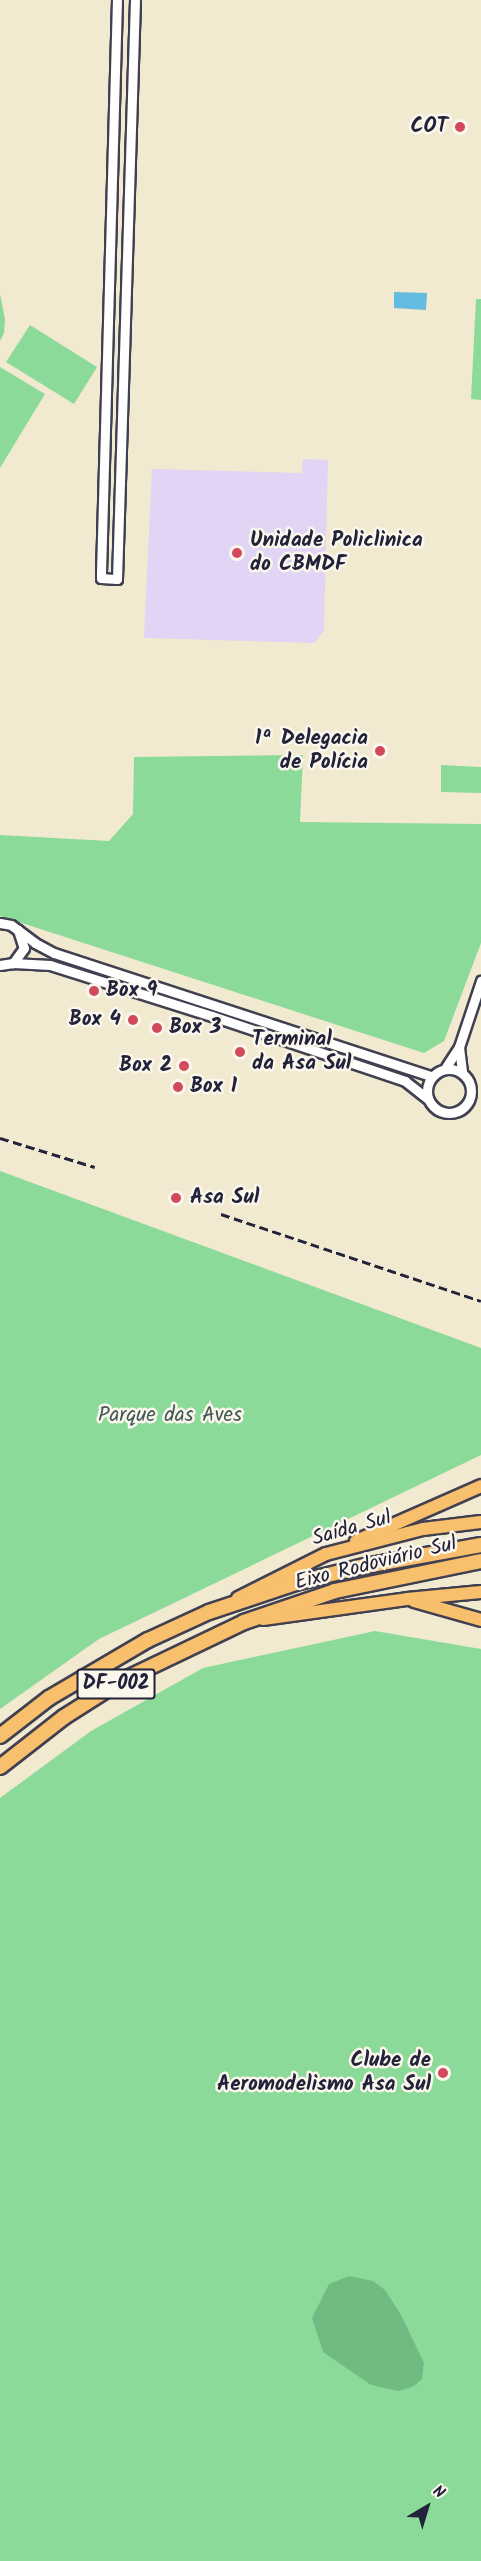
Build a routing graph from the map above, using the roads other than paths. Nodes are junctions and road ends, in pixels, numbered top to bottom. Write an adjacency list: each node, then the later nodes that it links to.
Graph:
1 (135, 0): 4 (street)
2 (119, 1): 3 (street)
3 (113, 112): 4 (street); 6 (street)
4 (130, 114): 5 (street)
5 (126, 251): 6 (street); 7 (street)
6 (111, 252): 8 (street)
7 (122, 390): 8 (street); 10 (street)
8 (107, 391): 9 (street)
9 (101, 552): 10 (street); 10 (street)
10 (117, 554)
11 (0, 923): 12 (street)
12 (18, 930): 13 (street); 19 (street)
13 (14, 963): 14 (street); 21 (street)
14 (0, 965)
15 (481, 981): 16 (street)
16 (459, 1047): 17 (street); 18 (street)
17 (446, 1068): 18 (street); 19 (street)
18 (462, 1073): 20 (street)
19 (431, 1076): 21 (street)
20 (470, 1098): 21 (street); 22 (street)
21 (428, 1099)
22 (481, 1101)
23 (481, 1486): 26 (main road)
24 (481, 1522): 26 (main road, Saída Sul)
25 (481, 1545): 30 (highway, Eixo Rodoviário Sul / DF-002)
26 (327, 1554): 30 (main road, Saída Sul)
27 (481, 1561): 32 (highway, Eixo Rodoviário Sul / DF-002)
28 (481, 1592): 29 (main road)
29 (407, 1599): 31 (main road); 32 (main road)
30 (209, 1612): 33 (highway, Eixo Rodoviário Sul / DF-002)
31 (481, 1620)
32 (244, 1622): 34 (highway, Eixo Rodoviário Sul / DF-002)
33 (0, 1736)
34 (0, 1767)

